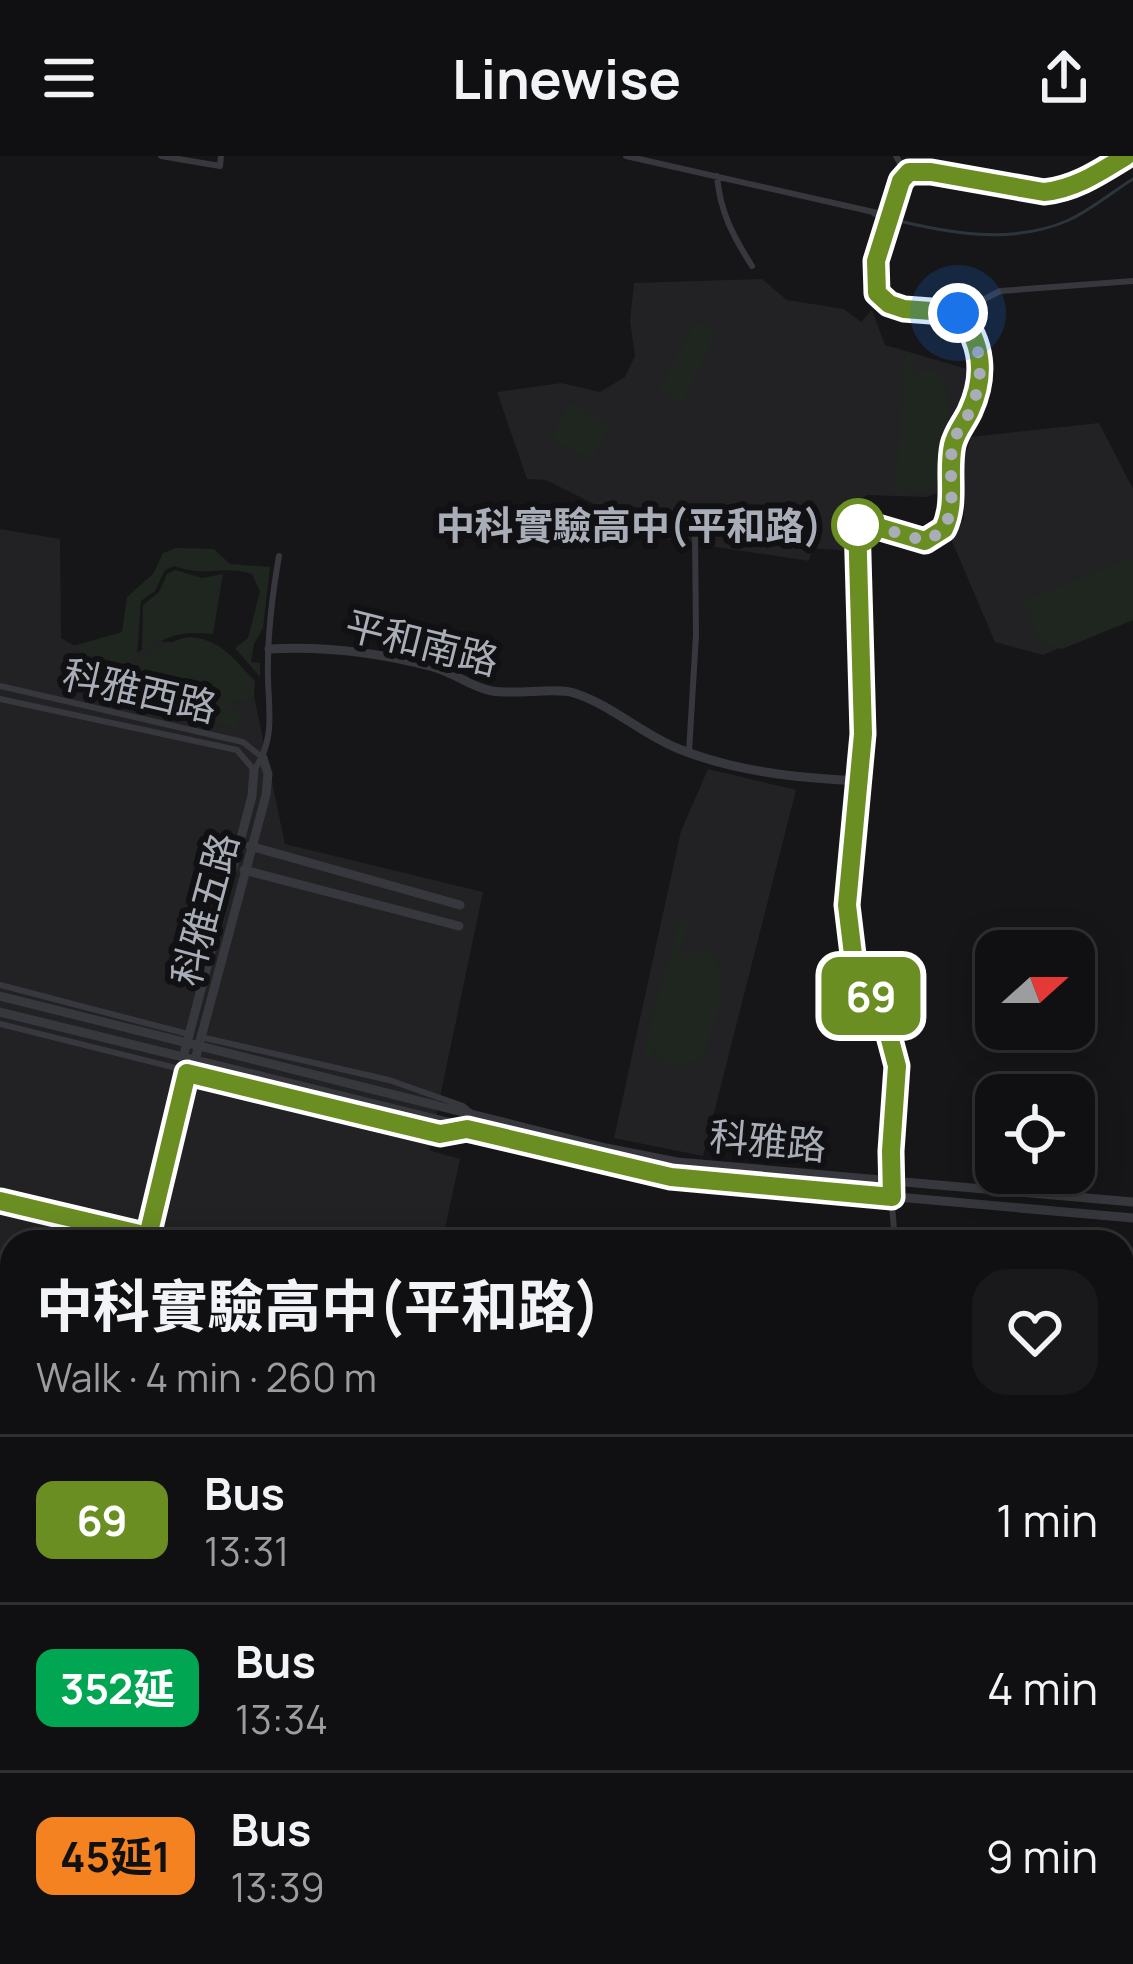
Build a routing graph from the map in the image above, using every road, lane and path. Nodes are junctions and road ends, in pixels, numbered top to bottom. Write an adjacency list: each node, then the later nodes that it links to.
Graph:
1 (161, 156): 2 (street)
2 (220, 156)
3 (626, 156): 7 (street)
4 (896, 156): 6 (street)
5 (1126, 156): 6 (street)
6 (906, 174): 8 (street)
7 (718, 178): 8 (street); 9 (street)
8 (890, 218): 11 (street)
9 (752, 266)
10 (1133, 281): 11 (street)
11 (958, 313): 20 (street)
12 (695, 534): 17 (street)
13 (279, 556): 14 (street)
14 (269, 649): 17 (street, 平和南路); 18 (street)
15 (0, 686): 18 (street, 科雅西路)
16 (0, 699): 19 (street, 科雅西路)
17 (689, 752): 20 (street, 平和南路)
18 (263, 758): 19 (street); 21 (street, 科雅五路)
19 (254, 770): 30 (street, 科雅五路)
20 (860, 781): 33 (street)
21 (250, 846): 22 (street, 科雅五路); 23 (street)
22 (244, 870): 24 (street); 29 (street, 科雅五路)
23 (460, 905)
24 (459, 926)
25 (0, 986): 30 (street, 科雅路)
26 (0, 996): 30 (street, 科雅路)
27 (0, 1012): 30 (street, 科雅路)
28 (0, 1024): 31 (street, 科雅路)
29 (200, 1043): 30 (street, 科雅五路); 30 (street, 科雅路); 33 (street, 科雅路)
30 (188, 1049): 31 (street, 科雅五路); 32 (street, 科雅路)
31 (187, 1073): 32 (street, 科雅路); 39 (street, 科雅五路)
32 (467, 1129): 34 (street, 科雅路)
33 (890, 1181): 34 (street); 36 (street, 科雅路)
34 (892, 1197): 37 (street, 科雅路); 40 (street)
35 (0, 1198): 38 (street)
36 (1133, 1202)
37 (1133, 1218)
38 (135, 1230)
39 (149, 1230)
40 (895, 1230)

